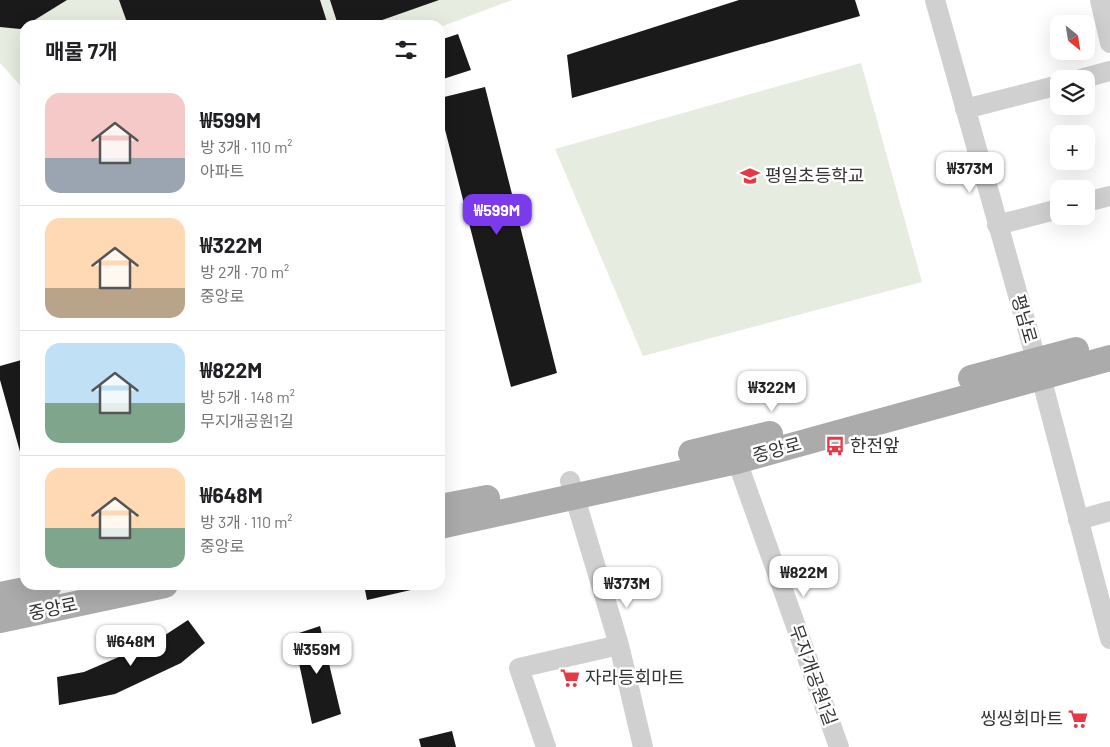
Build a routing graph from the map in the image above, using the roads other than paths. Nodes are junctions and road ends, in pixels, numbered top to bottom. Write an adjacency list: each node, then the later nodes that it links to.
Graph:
1 (935, 0): 7 (street, 평남로)
2 (1100, 0): 3 (street)
3 (1110, 43)
4 (1110, 71): 5 (street)
5 (1095, 75)
6 (1050, 87): 7 (street)
7 (965, 109): 11 (street, 평남로)
8 (1110, 196): 9 (street)
9 (1095, 200)
10 (1050, 211): 11 (street)
11 (997, 226): 14 (street, 평남로)
12 (1110, 340): 14 (main road, 중앙로)
13 (1110, 358): 14 (main road, 중앙로)
14 (1038, 368): 15 (main road, 중앙로); 16 (main road, 중앙로); 19 (street, 평남로)
15 (737, 461): 16 (main road, 중앙로); 29 (street, 무지개공원1길)
16 (573, 489): 17 (main road, 중앙로); 20 (main road, 중앙로); 26 (street)
17 (445, 506)
18 (1110, 511): 19 (street)
19 (1078, 520): 25 (street, 평남로)
20 (445, 525)
21 (24, 590): 23 (main road, 중앙로)
22 (141, 590): 24 (main road, 중앙로)
23 (0, 595)
24 (0, 620)
25 (1110, 639)
26 (619, 645): 27 (street); 28 (street)
27 (546, 747)
28 (643, 747)
29 (839, 747)

